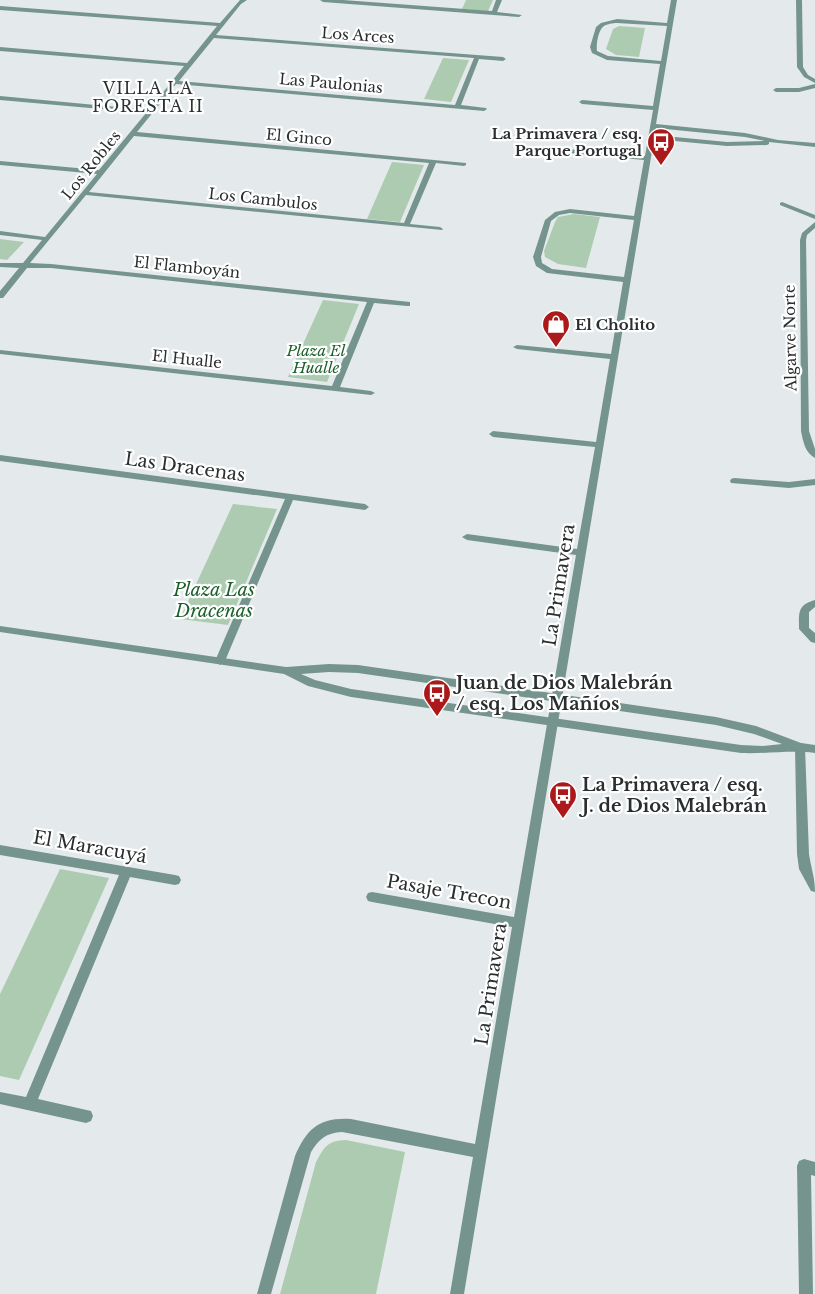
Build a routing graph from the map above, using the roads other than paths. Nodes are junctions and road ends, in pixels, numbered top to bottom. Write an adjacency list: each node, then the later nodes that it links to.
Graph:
1 (323, 0): 7 (street)
2 (499, 0): 7 (street)
3 (674, 0): 9 (street, La Primavera)
4 (800, 0): 17 (street)
5 (240, 1): 10 (street, Los Robles)
6 (0, 8): 10 (street)
7 (494, 13): 8 (street)
8 (519, 15)
9 (670, 24): 15 (street, La Primavera); 15 (street)
10 (221, 25): 11 (street, Los Robles)
11 (212, 36): 13 (street, Los Arces); 16 (street, Los Robles)
12 (0, 49): 16 (street)
13 (477, 57): 14 (street, Los Arces); 23 (street)
14 (502, 59)
15 (664, 63): 24 (street, La Primavera)
16 (188, 65): 18 (street, Los Robles)
17 (815, 81)
18 (174, 82): 23 (street, Las Paulonias); 26 (street, Los Robles)
19 (815, 86): 20 (street)
20 (776, 90)
21 (0, 98): 26 (street)
22 (582, 102): 24 (street)
23 (457, 106): 25 (street, Las Paulonias)
24 (656, 108): 27 (street, La Primavera)
25 (484, 109)
26 (150, 112): 28 (street, Los Robles)
27 (653, 126): 29 (street, La Primavera); 30 (street)
28 (132, 134): 34 (street, El Ginco); 37 (street, Los Robles)
29 (651, 137): 30 (street); 33 (street, La Primavera)
30 (778, 142): 31 (street)
31 (815, 146)
32 (567, 151): 33 (street)
33 (648, 158): 41 (street, La Primavera)
34 (433, 162): 36 (street, El Ginco); 43 (street)
35 (0, 163): 37 (street)
36 (464, 164)
37 (101, 172): 38 (street, Los Robles)
38 (84, 193): 43 (street, Los Cambulos); 46 (street, Los Robles)
39 (782, 204): 40 (street)
40 (815, 217)
41 (638, 218): 49 (street, La Primavera); 49 (street)
42 (815, 224): 60 (street, Algarve Norte)
43 (406, 226): 44 (street, Los Cambulos)
44 (440, 229)
45 (0, 234): 46 (street)
46 (47, 239): 48 (street, Los Robles)
47 (0, 265): 48 (street, El Flamboyán)
48 (25, 266): 50 (street, Los Robles); 51 (street, El Flamboyán)
49 (628, 280): 55 (street, La Primavera)
50 (0, 296)
51 (371, 300): 52 (street, El Flamboyán); 56 (street)
52 (407, 304)
53 (517, 347): 55 (street)
54 (0, 352): 56 (street, El Hualle)
55 (615, 357): 59 (street, La Primavera)
56 (335, 389): 57 (street, El Hualle)
57 (371, 393)
58 (493, 434): 59 (street)
59 (600, 446): 67 (street, La Primavera)
60 (815, 455)
61 (0, 458): 64 (street, Las Dracenas)
62 (734, 481): 63 (street)
63 (815, 482)
64 (290, 497): 65 (street, Las Dracenas); 71 (street)
65 (365, 507)
66 (467, 537): 67 (street)
67 (582, 553): 73 (street, La Primavera)
68 (815, 603): 70 (street)
69 (0, 629): 71 (street)
70 (815, 638)
71 (220, 661): 72 (street)
72 (286, 671): 73 (street); 74 (street)
73 (558, 699): 74 (street, La Primavera); 75 (street)
74 (554, 722): 75 (street); 82 (street, La Primavera)
75 (800, 746): 76 (street); 80 (street)
76 (815, 749)
77 (0, 850): 78 (street, El Maracuyá)
78 (128, 872): 79 (street, El Maracuyá); 84 (street)
79 (175, 880)
80 (815, 888)
81 (372, 897): 82 (street, Pasaje Trecon)
82 (519, 923): 86 (street, La Primavera)
83 (0, 1098): 84 (street)
84 (29, 1104): 85 (street)
85 (86, 1116)
86 (481, 1152): 88 (street); 89 (street, La Primavera)
87 (809, 1167): 90 (street)
88 (264, 1294)
89 (457, 1294)
90 (806, 1294)

